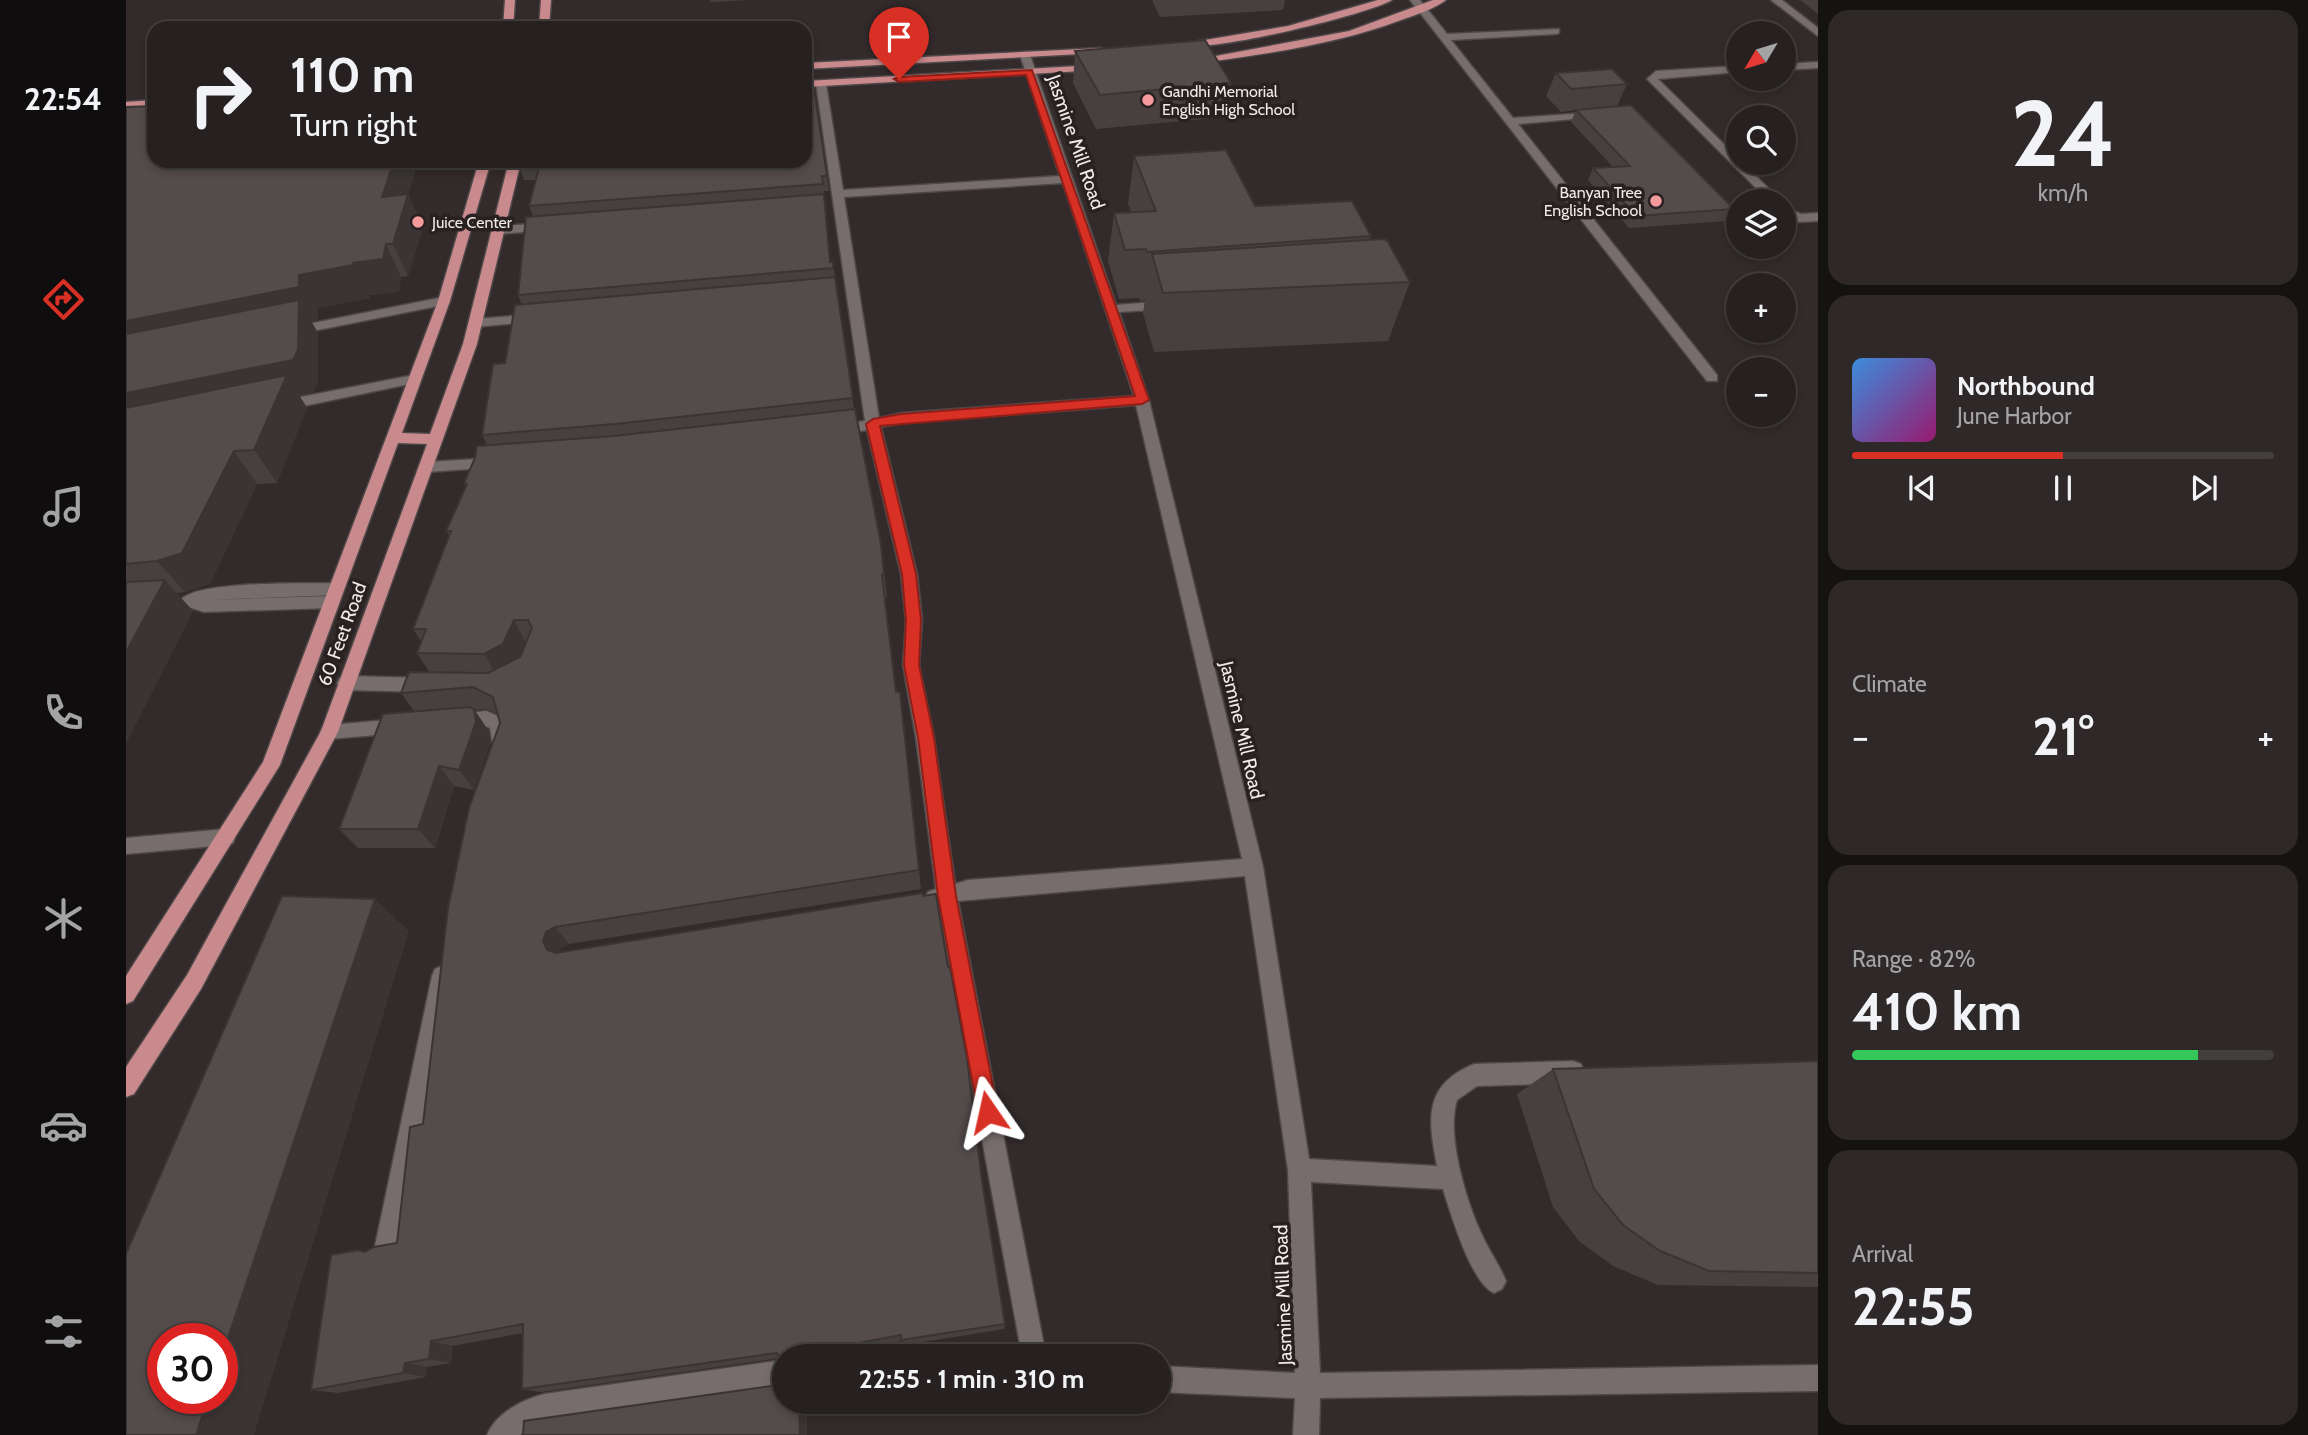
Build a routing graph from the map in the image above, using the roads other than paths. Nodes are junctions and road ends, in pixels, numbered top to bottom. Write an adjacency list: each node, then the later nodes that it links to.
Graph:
1 (510, 0): 7 (main road)
2 (546, 0): 8 (main road)
3 (1387, 0): 12 (main road)
4 (1441, 0): 6 (main road)
5 (1776, 0): 10 (street)
6 (1420, 4): 11 (street); 14 (main road)
7 (508, 21)
8 (544, 21)
9 (1556, 31): 11 (street)
10 (1818, 33)
11 (1447, 37): 26 (street)
12 (1178, 45)
13 (1109, 50): 15 (main road)
14 (1187, 62)
15 (1027, 64): 17 (main road); 19 (main road); 22 (main road); 29 (street, Jasmine Mill Road)
16 (1818, 65): 18 (street)
17 (812, 66)
18 (1796, 66)
19 (1108, 67)
20 (1726, 70): 30 (street)
21 (812, 84): 22 (main road)
22 (821, 84): 31 (street)
23 (147, 104): 24 (main road)
24 (126, 105)
25 (1610, 113): 26 (street)
26 (1512, 121): 43 (street)
27 (483, 168): 37 (main road, 60 Feet Road)
28 (513, 168): 36 (main road, 60 Feet Road)
29 (1067, 179): 31 (street); 39 (street, Jasmine Mill Road)
30 (1763, 189)
31 (840, 199): 32 (street); 47 (street)
32 (827, 205)
33 (1796, 216): 34 (street)
34 (1818, 217)
35 (562, 225): 36 (street)
36 (498, 230): 41 (main road, 60 Feet Road)
37 (444, 301): 42 (street); 44 (main road, 60 Feet Road)
38 (1181, 304): 39 (street)
39 (1111, 309): 45 (street, Jasmine Mill Road)
40 (553, 317): 41 (street)
41 (475, 323): 50 (main road, 60 Feet Road)
42 (281, 334)
43 (1712, 377)
44 (414, 379): 46 (street); 49 (main road, 60 Feet Road)
45 (1142, 400): 47 (street); 61 (street, Jasmine Mill Road)
46 (268, 409)
47 (873, 424): 48 (street); 62 (street)
48 (824, 431)
49 (391, 439): 50 (main road); 53 (main road, 60 Feet Road)
50 (437, 439): 52 (main road, 60 Feet Road)
51 (515, 460): 52 (street)
52 (427, 467): 55 (main road, 60 Feet Road)
53 (333, 596): 54 (street); 59 (main road, 60 Feet Road)
54 (182, 601)
55 (346, 683): 56 (street); 57 (main road, 60 Feet Road)
56 (444, 685)
57 (329, 732): 58 (street); 67 (main road, 60 Feet Road)
58 (494, 767)
59 (226, 838): 60 (street); 65 (main road, 60 Feet Road)
60 (126, 846)
61 (1253, 867): 62 (street); 68 (street, Jasmine Mill Road)
62 (947, 896): 63 (street); 72 (street)
63 (921, 900)
64 (445, 962): 70 (street)
65 (126, 994)
66 (1598, 1071): 69 (street)
67 (126, 1086)
68 (1299, 1170): 69 (street); 76 (street, Jasmine Mill Road)
69 (1451, 1178): 71 (street)
70 (387, 1247)
71 (1494, 1281)
72 (1032, 1344)
73 (772, 1375): 77 (street)
74 (1818, 1378): 76 (street)
75 (1171, 1380): 76 (street)
76 (1308, 1386): 78 (street, Jasmine Mill Road)
77 (500, 1435)
78 (1306, 1435)

